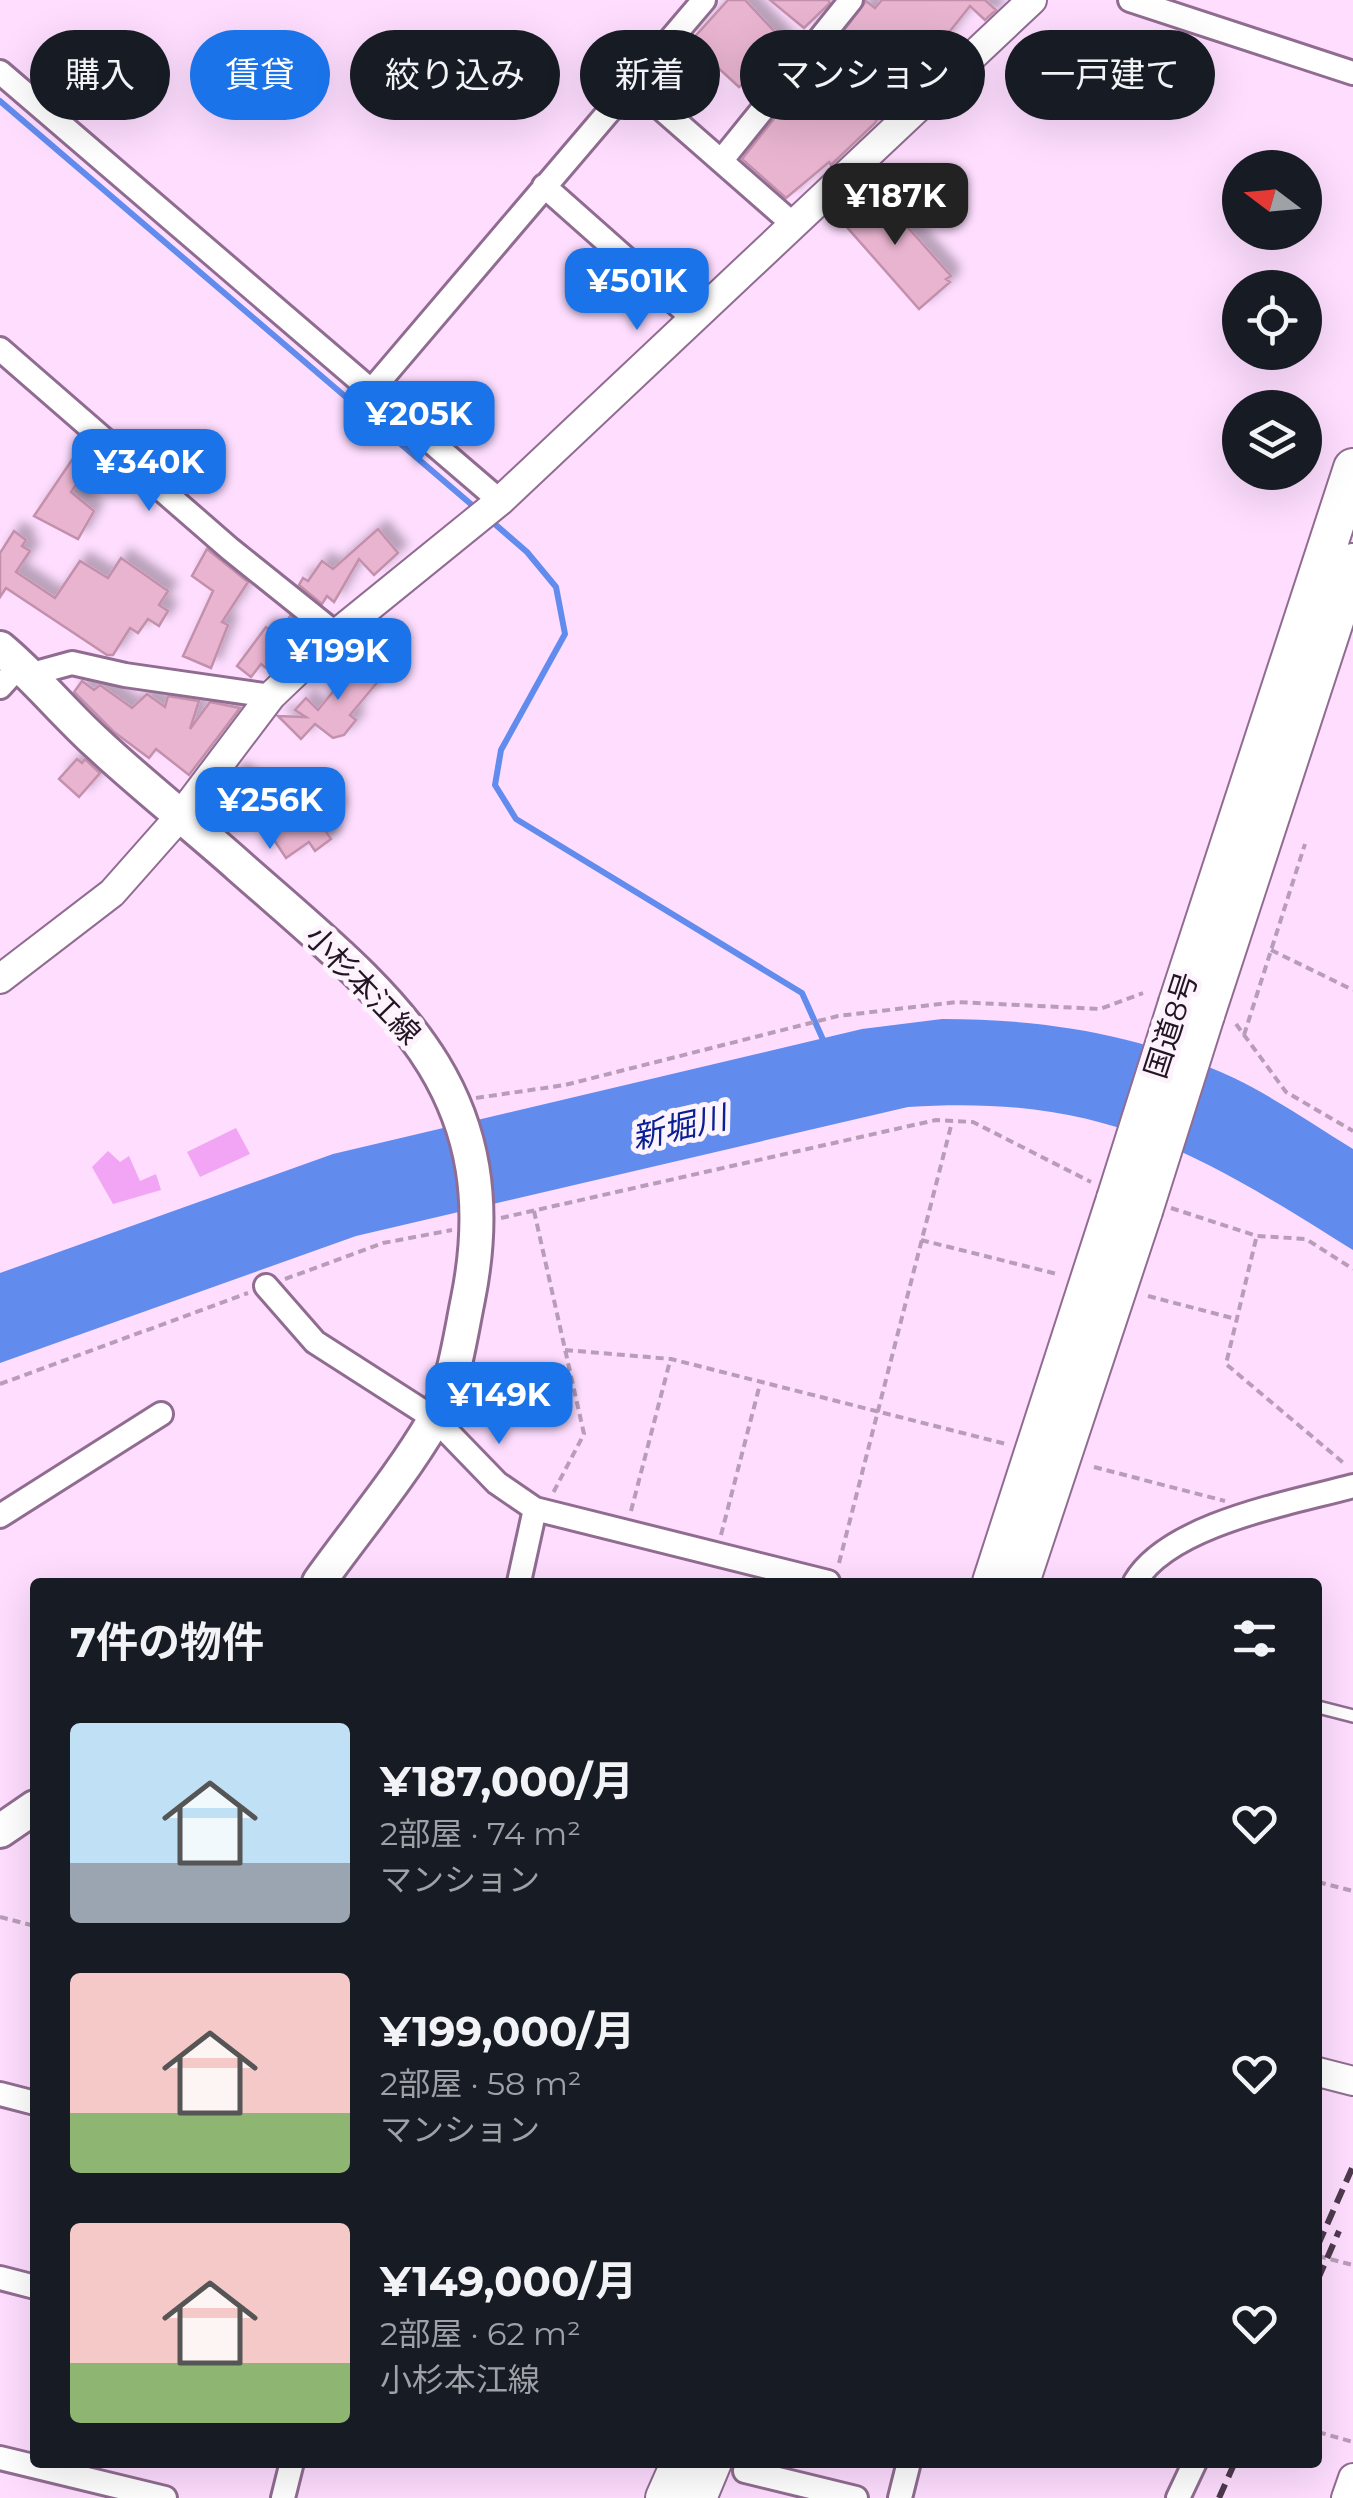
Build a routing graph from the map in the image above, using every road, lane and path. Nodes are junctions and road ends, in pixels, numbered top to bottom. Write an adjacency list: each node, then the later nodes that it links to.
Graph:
1 (704, 0): 5 (street)
2 (850, 0): 10 (street)
3 (1032, 0): 12 (street)
4 (1130, 0): 7 (street)
5 (678, 30)
6 (0, 72): 15 (street)
7 (1353, 72)
8 (600, 120): 11 (street)
9 (674, 120): 10 (street)
10 (721, 161): 12 (street)
11 (544, 186): 13 (street); 15 (street)
12 (794, 224): 13 (street)
13 (694, 319): 17 (street)
14 (0, 349): 19 (street)
15 (371, 391): 17 (street)
16 (1353, 468): 27 (highway, 国道8号)
17 (500, 501): 19 (street)
18 (1353, 563): 27 (highway, 国道8号)
19 (336, 634): 21 (street)
20 (13, 668): 21 (street); 22 (main road, 小杉本江線)
21 (270, 696): 22 (street)
22 (181, 815): 25 (street); 29 (main road, 小杉本江線)
23 (1305, 844): 24 (path)
24 (1271, 950): 26 (path); 28 (path)
25 (0, 979)
26 (1353, 990)
27 (1190, 1009): 28 (path); 29 (path); 32 (highway, 国道8号, bridge)
28 (1244, 1034): 31 (path)
29 (457, 1108): 34 (main road, 小杉本江線)
30 (952, 1121): 32 (path); 33 (path); 36 (path)
31 (1353, 1131)
32 (1131, 1200): 35 (path); 61 (highway, 国道8号); 62 (highway, 国道8号)
33 (533, 1209): 34 (path); 42 (path)
34 (478, 1218): 39 (path); 48 (main road, 小杉本江線)
35 (1257, 1236): 37 (path); 41 (path)
36 (921, 1240): 38 (path); 46 (path)
37 (1353, 1269)
38 (1057, 1274)
39 (266, 1286): 45 (path); 48 (street)
40 (1148, 1296): 41 (path)
41 (1236, 1320): 51 (path)
42 (565, 1350): 43 (path); 53 (path)
43 (671, 1359): 44 (path); 56 (path)
44 (761, 1382): 46 (path); 57 (path)
45 (0, 1384)
46 (877, 1412): 49 (path); 58 (path)
47 (161, 1414): 55 (street)
48 (435, 1420): 53 (street); 59 (main road, 小杉本江線)
49 (1006, 1444)
50 (1094, 1467): 54 (path)
51 (1353, 1471)
52 (1353, 1486): 54 (street)
53 (539, 1510): 56 (street); 60 (street)
54 (1245, 1515): 63 (street)
55 (0, 1516)
56 (626, 1530): 57 (street)
57 (716, 1554): 58 (street)
58 (834, 1573)
59 (323, 1578)
60 (521, 1578)
61 (993, 1578)
62 (1021, 1578)
63 (1138, 1578)
64 (1322, 1708): 65 (lane)
65 (1353, 1716)
66 (30, 1810): 67 (main road)
67 (0, 1831)
68 (1322, 1883): 69 (path)
69 (1353, 1891)
70 (0, 1917): 71 (path)
71 (30, 1925)
72 (1322, 2073): 73 (street)
73 (1353, 2081)
74 (0, 2094): 75 (street)
75 (30, 2102)
76 (1322, 2257): 77 (path)
77 (1353, 2265)
78 (0, 2278): 79 (street)
79 (30, 2286)
80 (1322, 2433): 81 (path)
81 (1353, 2442)
82 (0, 2458): 83 (street)
83 (30, 2465)
84 (41, 2468): 92 (street)
85 (290, 2468): 93 (street)
86 (678, 2468): 94 (highway)
87 (727, 2468): 95 (highway)
88 (732, 2468): 96 (street)
89 (908, 2468): 97 (street)
90 (1192, 2468): 98 (street)
91 (1353, 2478): 99 (street)
92 (165, 2498)
93 (283, 2498)
94 (665, 2498)
95 (697, 2498)
96 (856, 2498)
97 (900, 2498)
98 (1178, 2498)
99 (1346, 2498)

